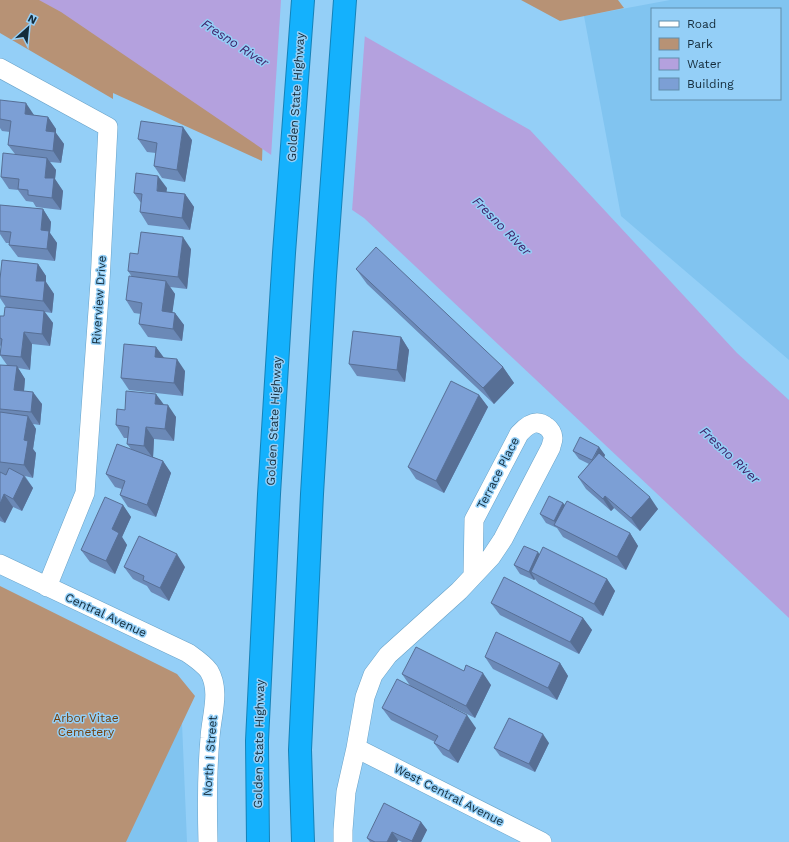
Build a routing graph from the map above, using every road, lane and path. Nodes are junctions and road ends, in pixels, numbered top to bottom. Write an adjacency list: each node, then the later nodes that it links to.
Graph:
1 (303, 0): 10 (highway, Golden State Highway)
2 (345, 0): 11 (highway)
3 (0, 68): 6 (street, Riverview Drive)
4 (0, 564): 6 (street, Central Avenue)
5 (473, 575): 5 (street, Terrace Place); 8 (street, Terrace Place)
6 (47, 587): 7 (street, Central Avenue)
7 (209, 672): 9 (street, North I Street)
8 (356, 748): 12 (street, Terrace Place); 13 (street, West Central Avenue)
9 (208, 842)
10 (258, 842)
11 (303, 842)
12 (343, 842)
13 (542, 842)

